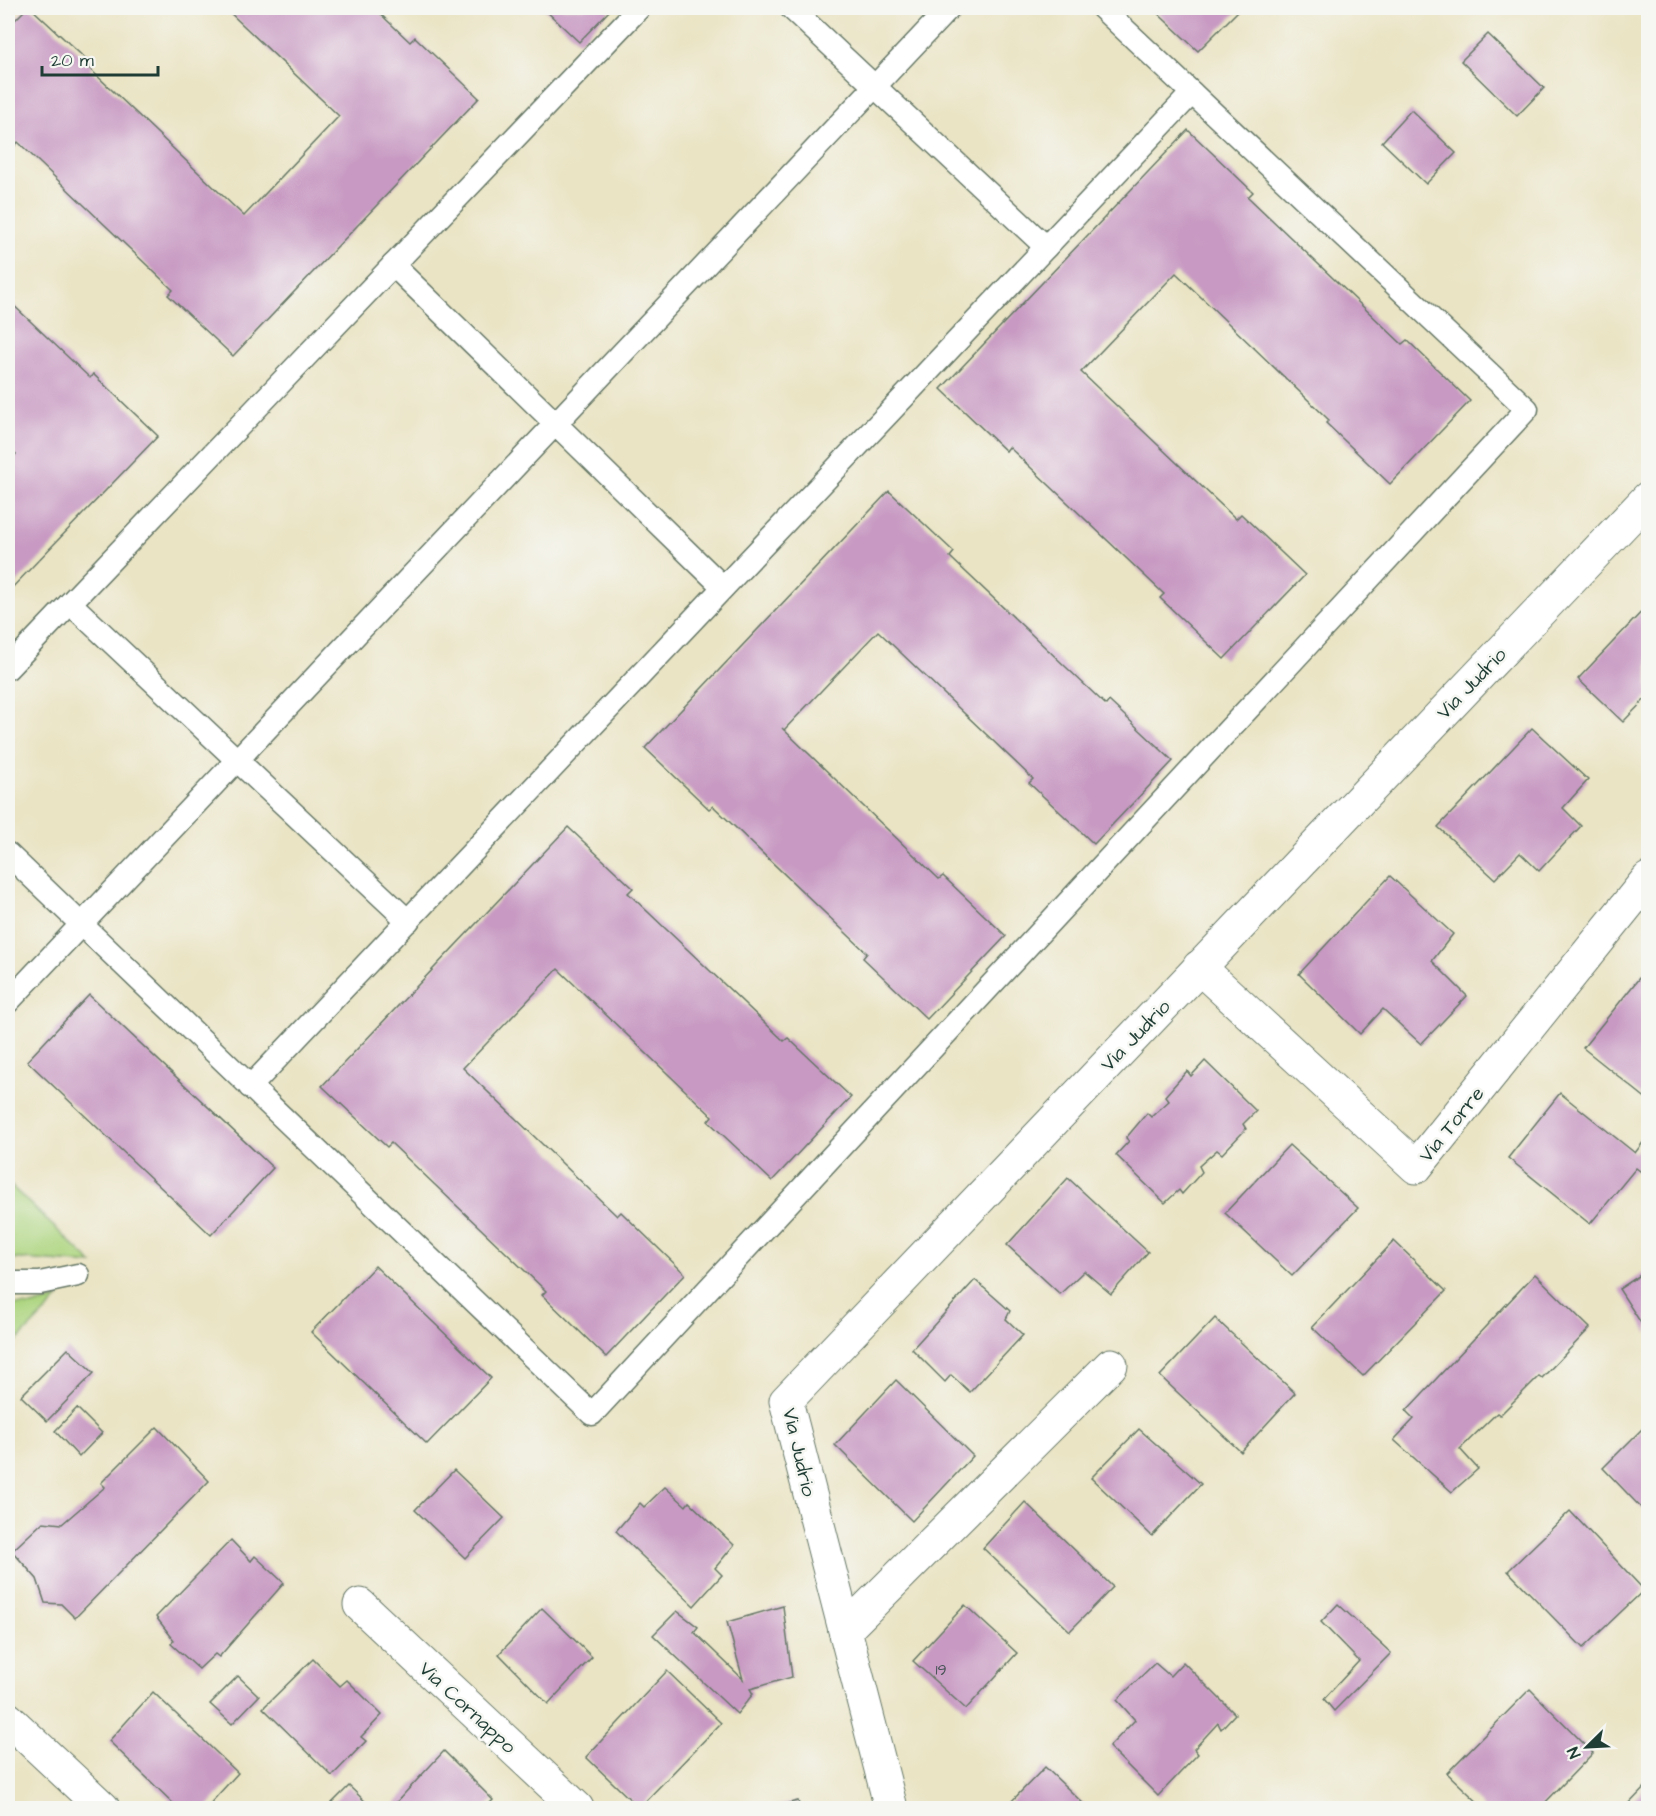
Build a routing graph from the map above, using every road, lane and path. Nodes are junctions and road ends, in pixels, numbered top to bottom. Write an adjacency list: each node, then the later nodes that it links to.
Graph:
1 (639, 8): 8 (lane)
2 (791, 8): 5 (lane)
3 (949, 8): 5 (lane)
4 (1102, 8): 6 (lane)
5 (874, 86): 7 (lane); 9 (lane)
6 (1192, 93): 7 (lane); 21 (lane)
7 (1046, 247): 11 (lane)
8 (393, 265): 9 (lane); 12 (lane)
9 (555, 424): 11 (lane); 14 (lane)
10 (1648, 498): 19 (street, Via Judrio)
11 (723, 587): 17 (lane)
12 (70, 603): 13 (lane); 14 (lane)
13 (8, 668)
14 (237, 761): 17 (lane); 18 (lane)
15 (8, 854): 18 (lane)
16 (1648, 879): 19 (street, Via Torre)
17 (408, 921): 21 (lane)
18 (81, 925): 20 (lane); 21 (lane)
19 (1199, 967): 26 (street, Via Judrio)
20 (8, 1002)
21 (250, 1087)
22 (78, 1275): 23 (lane)
23 (8, 1283)
24 (1111, 1365): 26 (street)
25 (360, 1605): 29 (street, Via Cornappo)
26 (845, 1630): 30 (street, Via Judrio)
27 (8, 1719): 28 (street)
28 (103, 1809)
29 (577, 1809)
30 (891, 1809)

